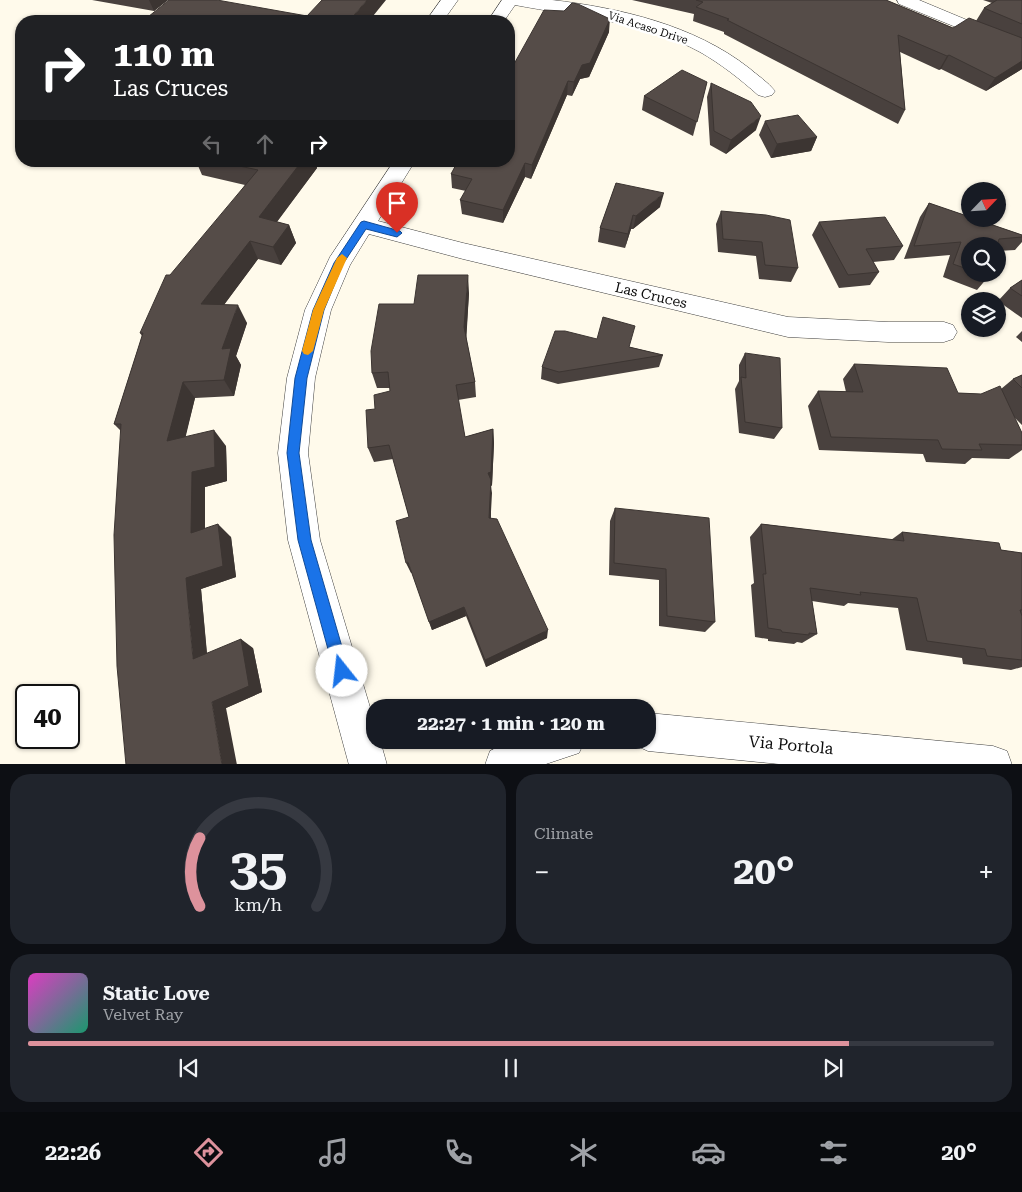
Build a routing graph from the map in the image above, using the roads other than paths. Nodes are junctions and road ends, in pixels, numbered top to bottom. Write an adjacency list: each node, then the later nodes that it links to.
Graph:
1 (450, 0): 5 (street)
2 (510, 0): 6 (street)
3 (517, 0): 8 (street, Via Acaso Drive)
4 (905, 0): 7 (street)
5 (439, 15)
6 (500, 15)
7 (1022, 49)
8 (765, 91)
9 (399, 167): 10 (street)
10 (364, 225): 11 (street, Las Cruces); 14 (street)
11 (944, 332)
12 (656, 733): 16 (street, Via Portola)
13 (533, 749): 15 (street)
14 (368, 764)
15 (504, 764)
16 (994, 764)

